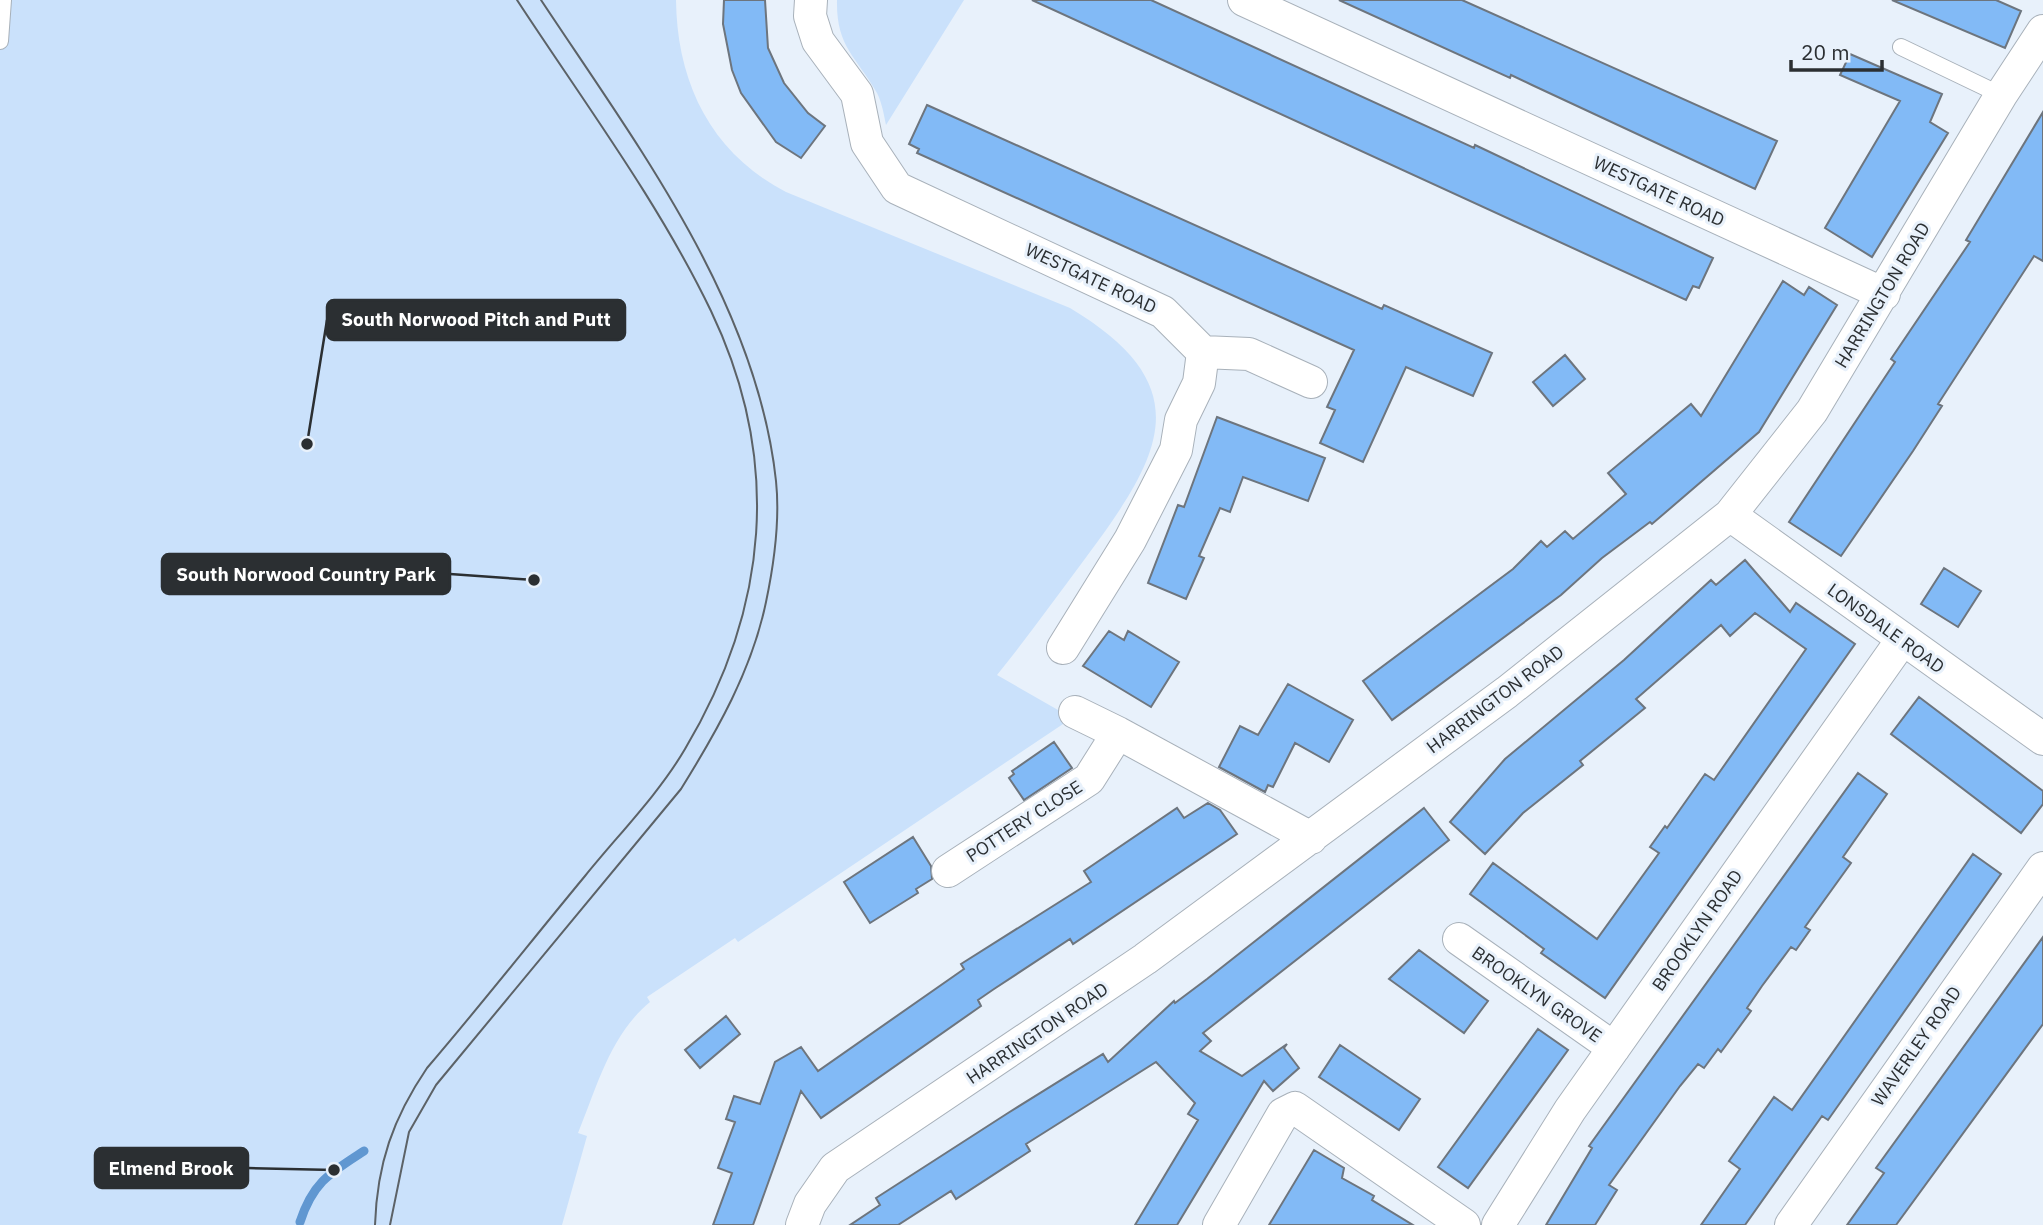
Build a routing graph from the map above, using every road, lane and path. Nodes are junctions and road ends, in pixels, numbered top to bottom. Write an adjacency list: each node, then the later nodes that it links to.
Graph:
1 (3, 0): 5 (lane)
2 (811, 0): 9 (street, WESTGATE ROAD)
3 (1244, 0): 8 (street, WESTGATE ROAD)
4 (2043, 31): 7 (street, HARRINGTON ROAD)
5 (0, 41)
6 (1901, 47): 7 (lane)
7 (2001, 95): 8 (street, HARRINGTON ROAD)
8 (1884, 294): 11 (street, HARRINGTON ROAD)
9 (1203, 352): 10 (street); 13 (street)
10 (1311, 382)
11 (1730, 515): 12 (street, LONSDALE ROAD); 17 (street, HARRINGTON ROAD)
12 (1902, 640): 16 (street, LONSDALE ROAD); 21 (street, BROOKLYN ROAD)
13 (1063, 648)
14 (1075, 712): 15 (street)
15 (1118, 733): 17 (street); 19 (street, POTTERY CLOSE)
16 (2043, 739)
17 (1311, 838): 22 (street, HARRINGTON ROAD)
18 (2043, 868): 26 (street, WAVERLEY ROAD)
19 (948, 871)
20 (1459, 939): 21 (street, BROOKLYN GROVE)
21 (1614, 1048): 25 (street, BROOKLYN ROAD)
22 (802, 1225)
23 (1219, 1225): 24 (street)
24 (1464, 1225)
25 (1498, 1225)
26 (1791, 1225)

